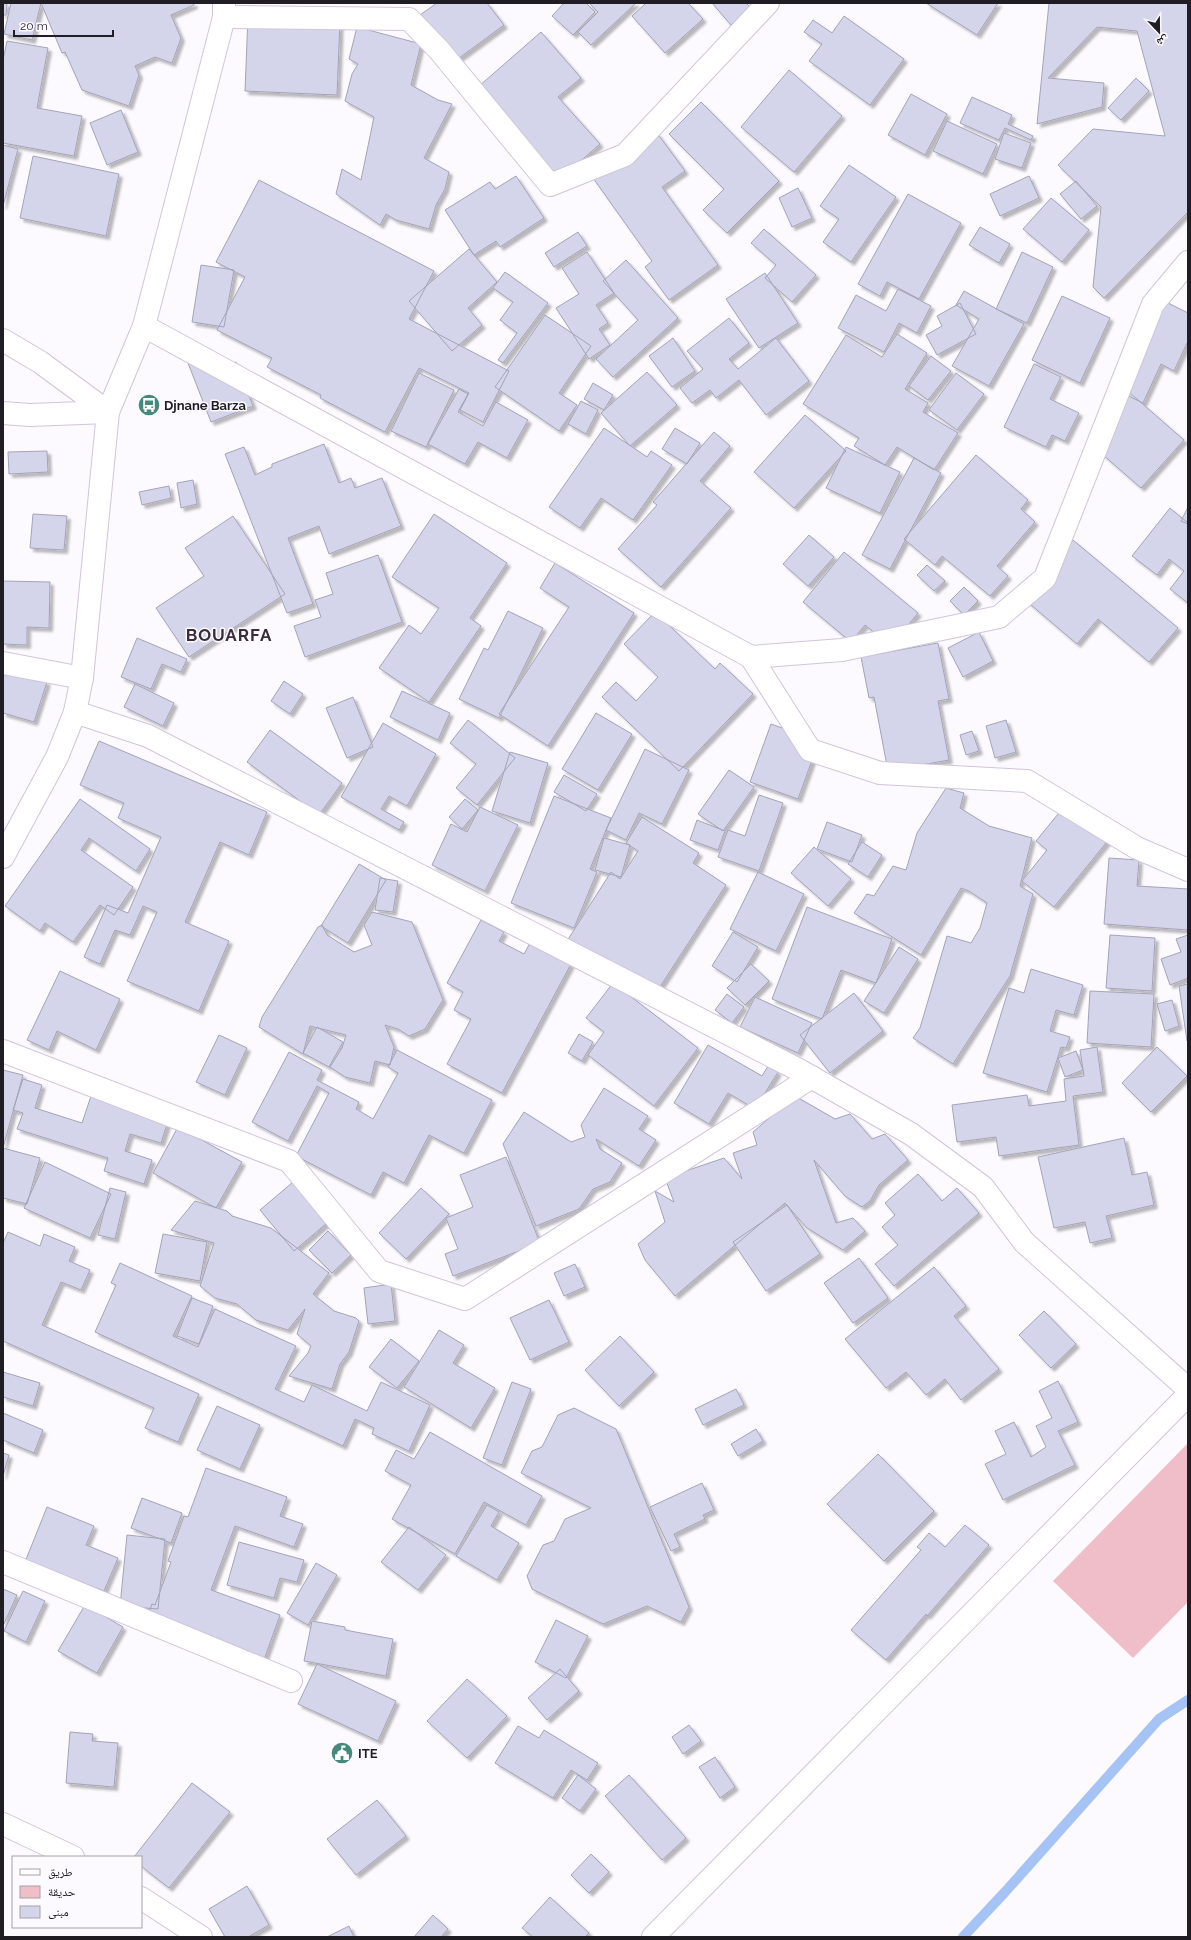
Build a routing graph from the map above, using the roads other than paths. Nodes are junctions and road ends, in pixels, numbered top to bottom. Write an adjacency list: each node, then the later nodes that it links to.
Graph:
1 (768, 3): 2 (street)
2 (224, 10): 4 (street)
3 (1188, 262): 8 (street)
4 (144, 326): 6 (street); 8 (street)
5 (3, 340): 6 (street)
6 (108, 412): 7 (street); 10 (street)
7 (3, 413)
8 (751, 657): 13 (street)
9 (3, 662): 10 (street)
10 (82, 678): 11 (street)
11 (75, 712): 12 (street); 15 (street)
12 (3, 857)
13 (1188, 870)
14 (3, 1051): 15 (street)
15 (812, 1077): 16 (street)
16 (1188, 1389)
17 (1188, 1395): 24 (street)
18 (3, 1562): 19 (street)
19 (291, 1681)
20 (3, 1824): 21 (street)
21 (71, 1856)
22 (142, 1899): 23 (street)
23 (201, 1937)
24 (653, 1937)

